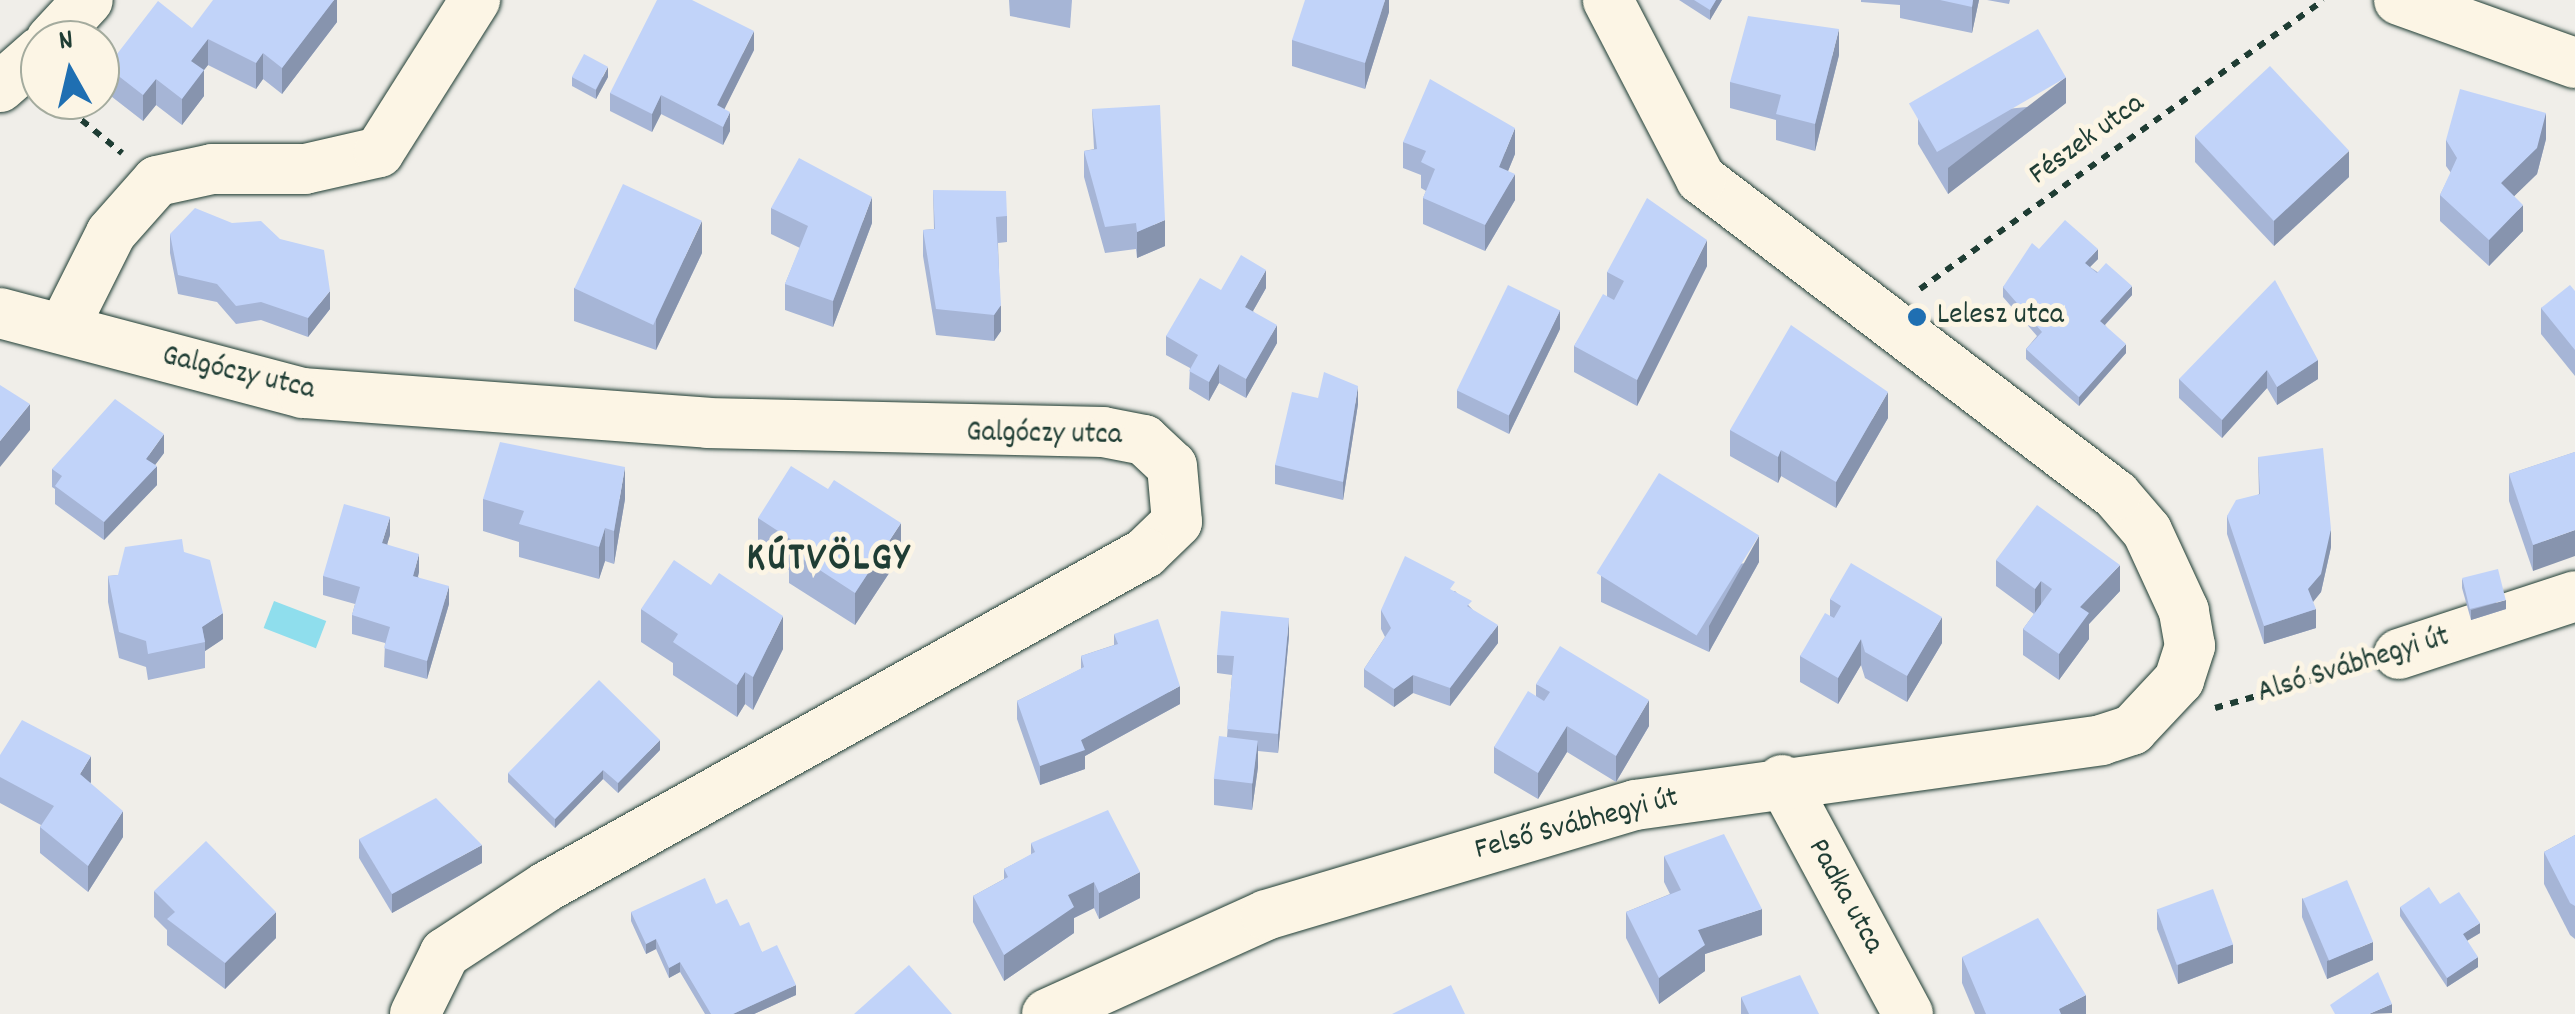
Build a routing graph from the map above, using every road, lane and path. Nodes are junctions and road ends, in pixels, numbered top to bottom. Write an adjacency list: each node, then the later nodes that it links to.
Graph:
1 (88, 0): 6 (street)
2 (475, 0): 11 (street)
3 (1608, 0): 13 (street)
4 (2323, 0): 13 (path, Fészek utca)
5 (2399, 0): 7 (street)
6 (70, 20)
7 (2575, 63)
8 (20, 70): 9 (street)
9 (0, 88)
10 (82, 120): 11 (path)
11 (157, 181): 14 (street)
12 (0, 313): 14 (street, Galgóczy utca)
13 (1879, 319): 18 (street, Felső Svábhegyi út)
14 (63, 330): 19 (street, Galgóczy utca)
15 (2575, 596): 16 (street, Alsó Svábhegyi út)
16 (2399, 654): 17 (path, Alsó Svábhegyi út)
17 (2204, 711)
18 (1782, 780): 20 (street, Felső Svábhegyi út); 21 (street, Padka utca)
19 (415, 1014)
20 (1047, 1014)
21 (1908, 1014)

